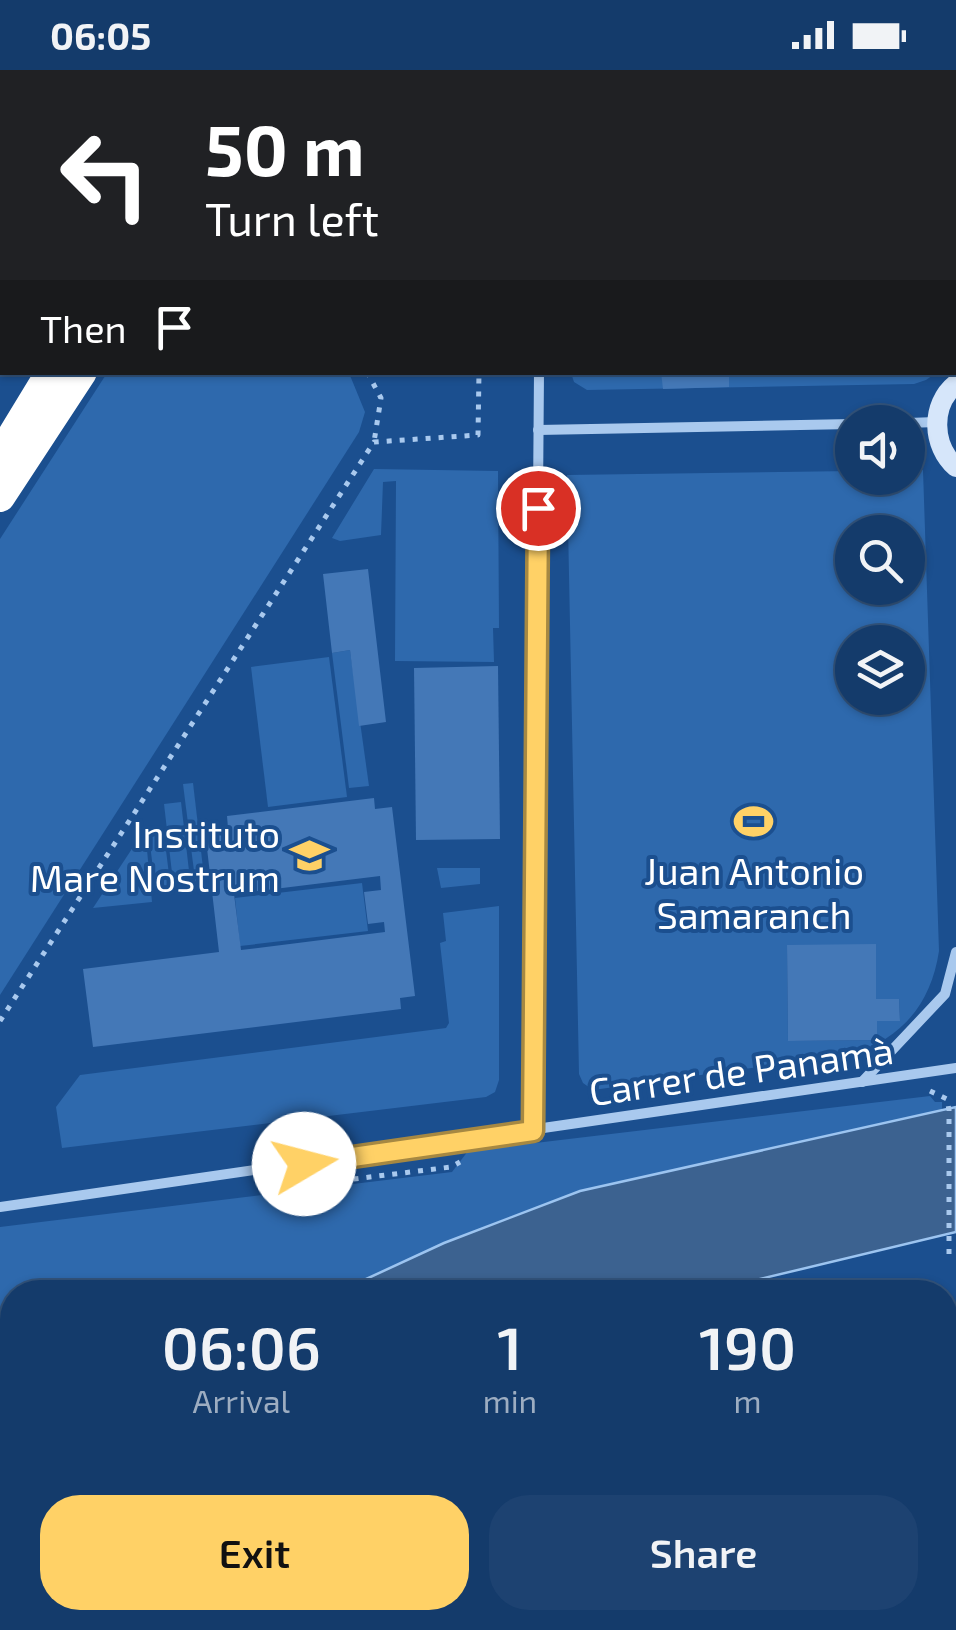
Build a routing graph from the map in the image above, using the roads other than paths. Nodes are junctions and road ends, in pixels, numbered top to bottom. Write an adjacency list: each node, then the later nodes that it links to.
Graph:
1 (48, 375): 9 (highway)
2 (80, 375): 11 (highway)
3 (539, 375): 8 (street)
4 (956, 384): 6 (street)
5 (925, 422): 6 (street)
6 (938, 422): 10 (street)
7 (835, 424): 8 (street)
8 (538, 430): 15 (street)
9 (0, 456)
10 (956, 466)
11 (0, 497)
12 (956, 952): 14 (street)
13 (956, 1068): 14 (street, Carrer de Panamà)
14 (862, 1082): 15 (street, Carrer de Panamà)
15 (533, 1131): 16 (street, Carrer de Panamà)
16 (0, 1207)

